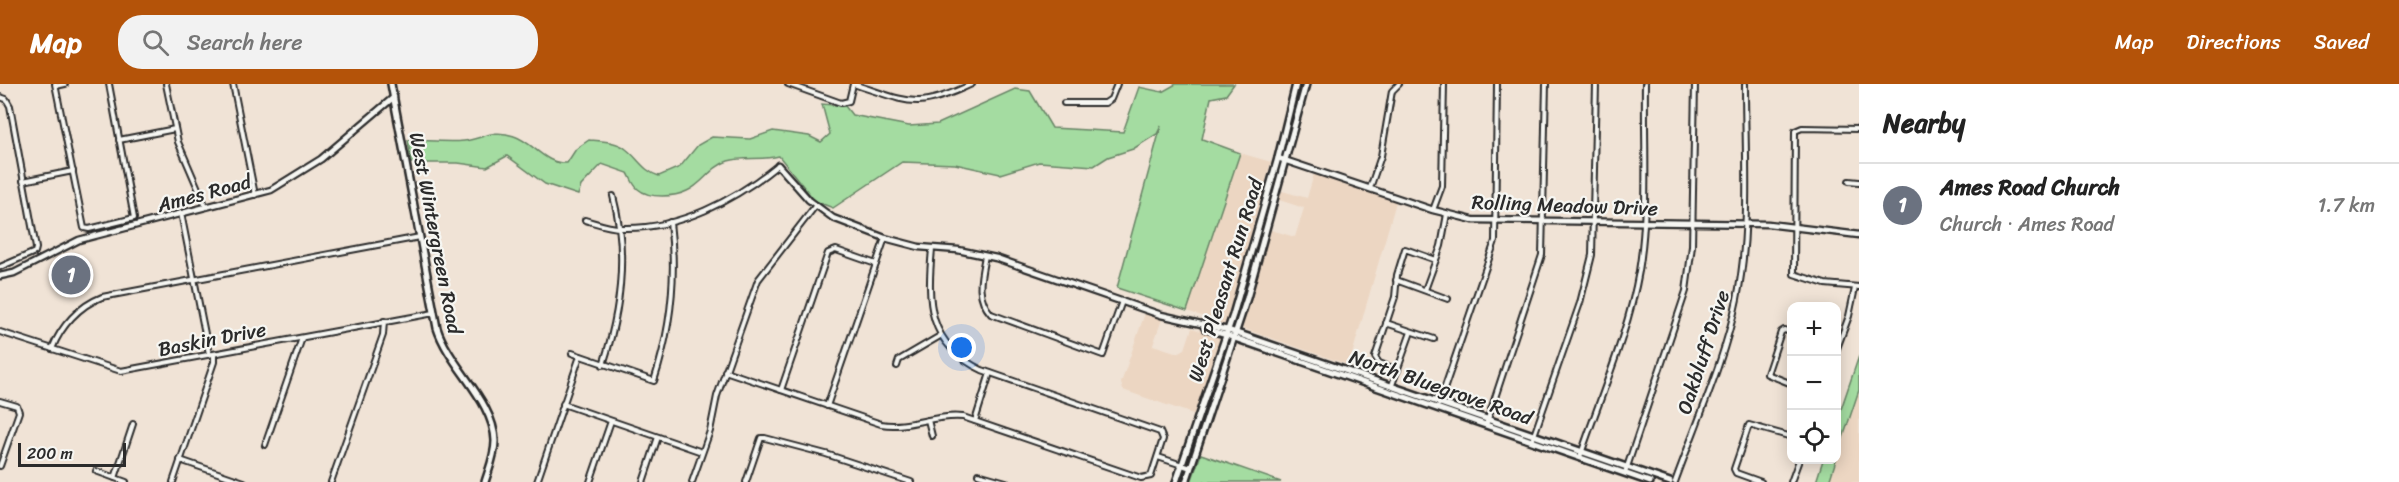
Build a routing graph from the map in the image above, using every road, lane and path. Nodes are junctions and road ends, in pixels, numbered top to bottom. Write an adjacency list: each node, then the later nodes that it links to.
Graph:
1 (65, 84): 20 (street)
2 (109, 84): 26 (street)
3 (166, 84): 24 (street)
4 (233, 84): 35 (street)
5 (391, 84): 22 (main road, West Wintergreen Road)
6 (788, 84): 7 (street)
7 (853, 84): 8 (street)
8 (972, 84)
9 (1117, 84): 23 (street)
10 (1296, 84): 27 (main road, West Pleasant Run Road)
11 (1306, 84): 28 (main road, West Pleasant Run Road)
12 (1399, 84): 34 (street)
13 (1444, 84): 39 (street)
14 (1497, 84): 43 (street)
15 (1546, 84): 45 (street)
16 (1596, 84): 46 (street)
17 (1645, 84): 47 (street)
18 (1695, 84): 48 (street)
19 (1745, 84): 49 (street, Oakbluff Drive)
20 (56, 85): 30 (street)
21 (0, 97): 31 (street)
22 (394, 97): 35 (street, Ames Road); 53 (main road, West Wintergreen Road)
23 (1064, 103)
24 (175, 129): 26 (street); 38 (street)
25 (1859, 129): 50 (street)
26 (119, 140): 30 (street)
27 (1278, 158): 28 (street, Rolling Meadow Drive); 58 (main road, West Pleasant Run Road)
28 (1287, 160): 34 (street, Rolling Meadow Drive); 60 (main road, West Pleasant Run Road)
29 (778, 165): 37 (street); 44 (street)
30 (73, 171): 31 (street)
31 (23, 181): 61 (street)
32 (1849, 182): 33 (street)
33 (1859, 182)
34 (1370, 188): 39 (street, Rolling Meadow Drive)
35 (255, 195): 38 (street, Ames Road)
36 (613, 195): 51 (street)
37 (816, 205): 54 (street, North Bluegrove Road); 89 (street)
38 (206, 207): 40 (street, Ames Road)
39 (1433, 210): 41 (street, Rolling Meadow Drive)
40 (181, 213): 62 (street, Ames Road); 63 (street)
41 (1446, 214): 43 (street, Rolling Meadow Drive); 57 (street)
42 (585, 220): 51 (street)
43 (1496, 220): 45 (street, Rolling Meadow Drive); 98 (street)
44 (670, 222): 51 (street); 86 (street)
45 (1544, 222): 46 (street, Rolling Meadow Drive); 103 (street)
46 (1594, 222): 47 (street, Rolling Meadow Drive); 108 (street)
47 (1643, 223): 48 (street, Rolling Meadow Drive); 111 (street)
48 (1692, 224): 49 (street, Rolling Meadow Drive); 118 (street)
49 (1744, 224): 50 (street, Rolling Meadow Drive); 141 (street, Oakbluff Drive)
50 (1794, 226): 52 (street, Rolling Meadow Drive); 65 (street)
51 (618, 228): 86 (street)
52 (1859, 235)
53 (420, 237): 63 (street); 69 (main road, West Wintergreen Road)
54 (885, 238): 55 (street, North Bluegrove Road); 59 (street)
55 (932, 249): 56 (street, North Bluegrove Road); 77 (street)
56 (986, 256): 68 (street, North Bluegrove Road); 68 (street)
57 (1436, 260): 64 (street); 66 (street)
58 (1246, 263): 60 (main road); 74 (main road, West Pleasant Run Road)
59 (876, 264): 93 (street); 99 (street)
60 (1257, 265): 76 (main road, West Pleasant Run Road)
61 (0, 267)
62 (0, 276)
63 (195, 280): 81 (street); 83 (street)
64 (1396, 280): 66 (street); 71 (street)
65 (1857, 287): 79 (street)
66 (1425, 290): 67 (street)
67 (1448, 300)
68 (1122, 301): 74 (street, North Bluegrove Road)
69 (434, 313): 70 (street, Baskin Drive); 129 (main road, West Wintergreen Road)
70 (384, 321): 78 (street, Baskin Drive); 128 (street)
71 (1386, 323): 75 (street); 88 (street)
72 (1787, 331): 91 (street)
73 (0, 332): 81 (street, Baskin Drive)
74 (1227, 332): 76 (main road, North Bluegrove Road); 94 (main road, West Pleasant Run Road)
75 (1411, 332): 80 (street); 88 (street)
76 (1235, 335): 85 (main road, North Bluegrove Road); 95 (main road, West Pleasant Run Road)
77 (940, 336): 87 (street); 90 (street)
78 (302, 337): 83 (street, Baskin Drive); 109 (street)
79 (1841, 337)
80 (1434, 339)
81 (52, 349): 83 (street, Baskin Drive)
82 (572, 353): 84 (street)
83 (211, 354): 113 (street)
84 (580, 356): 86 (street); 97 (street)
85 (1304, 358): 92 (main road, North Bluegrove Road); 98 (main road, North Bluegrove Road)
86 (603, 365)
87 (897, 366)
88 (1398, 370): 92 (street)
89 (725, 371): 93 (street); 110 (street)
90 (990, 374): 102 (street); 112 (street)
91 (1787, 382)
92 (1392, 386): 98 (main road, North Bluegrove Road)
93 (781, 390): 99 (street)
94 (1205, 397): 95 (main road); 115 (main road, West Pleasant Run Road)
95 (1214, 400): 117 (main road, West Pleasant Run Road)
96 (0, 401): 116 (street)
97 (563, 404): 101 (street); 130 (street)
98 (1439, 405): 103 (main road, North Bluegrove Road)
99 (827, 406): 100 (street)
100 (928, 420): 102 (street); 105 (street)
101 (611, 421): 107 (street); 131 (street)
102 (975, 421): 112 (street)
103 (1487, 422): 108 (main road, North Bluegrove Road)
104 (133, 424): 122 (street)
105 (932, 436)
106 (1787, 436): 142 (street)
107 (658, 437): 110 (street); 132 (street)
108 (1533, 438): 111 (main road, North Bluegrove Road)
109 (265, 445)
110 (702, 452): 133 (street)
111 (1581, 454): 118 (main road, North Bluegrove Road)
112 (1158, 457): 115 (street)
113 (180, 460): 120 (street); 125 (street)
114 (1797, 464): 143 (street)
115 (1182, 465): 117 (street); 137 (main road, West Pleasant Run Road)
116 (0, 466)
117 (1191, 468): 138 (main road, West Pleasant Run Road)
118 (1626, 470): 139 (main road, North Bluegrove Road); 140 (main road, North Bluegrove Road)
119 (96, 471): 122 (street)
120 (222, 474): 126 (street); 127 (street)
121 (978, 474): 136 (street)
122 (115, 478): 124 (street)
123 (746, 481): 134 (street); 135 (street)
124 (126, 482)
125 (173, 482)
126 (219, 482)
127 (244, 482)
128 (331, 482)
129 (485, 482)
130 (537, 482)
131 (590, 482)
132 (643, 482)
133 (692, 482)
134 (753, 482)
135 (911, 482)
136 (1006, 482)
137 (1176, 482)
138 (1186, 482)
139 (1650, 482)
140 (1670, 482)
141 (1675, 482)
142 (1761, 482)
143 (1791, 482)

